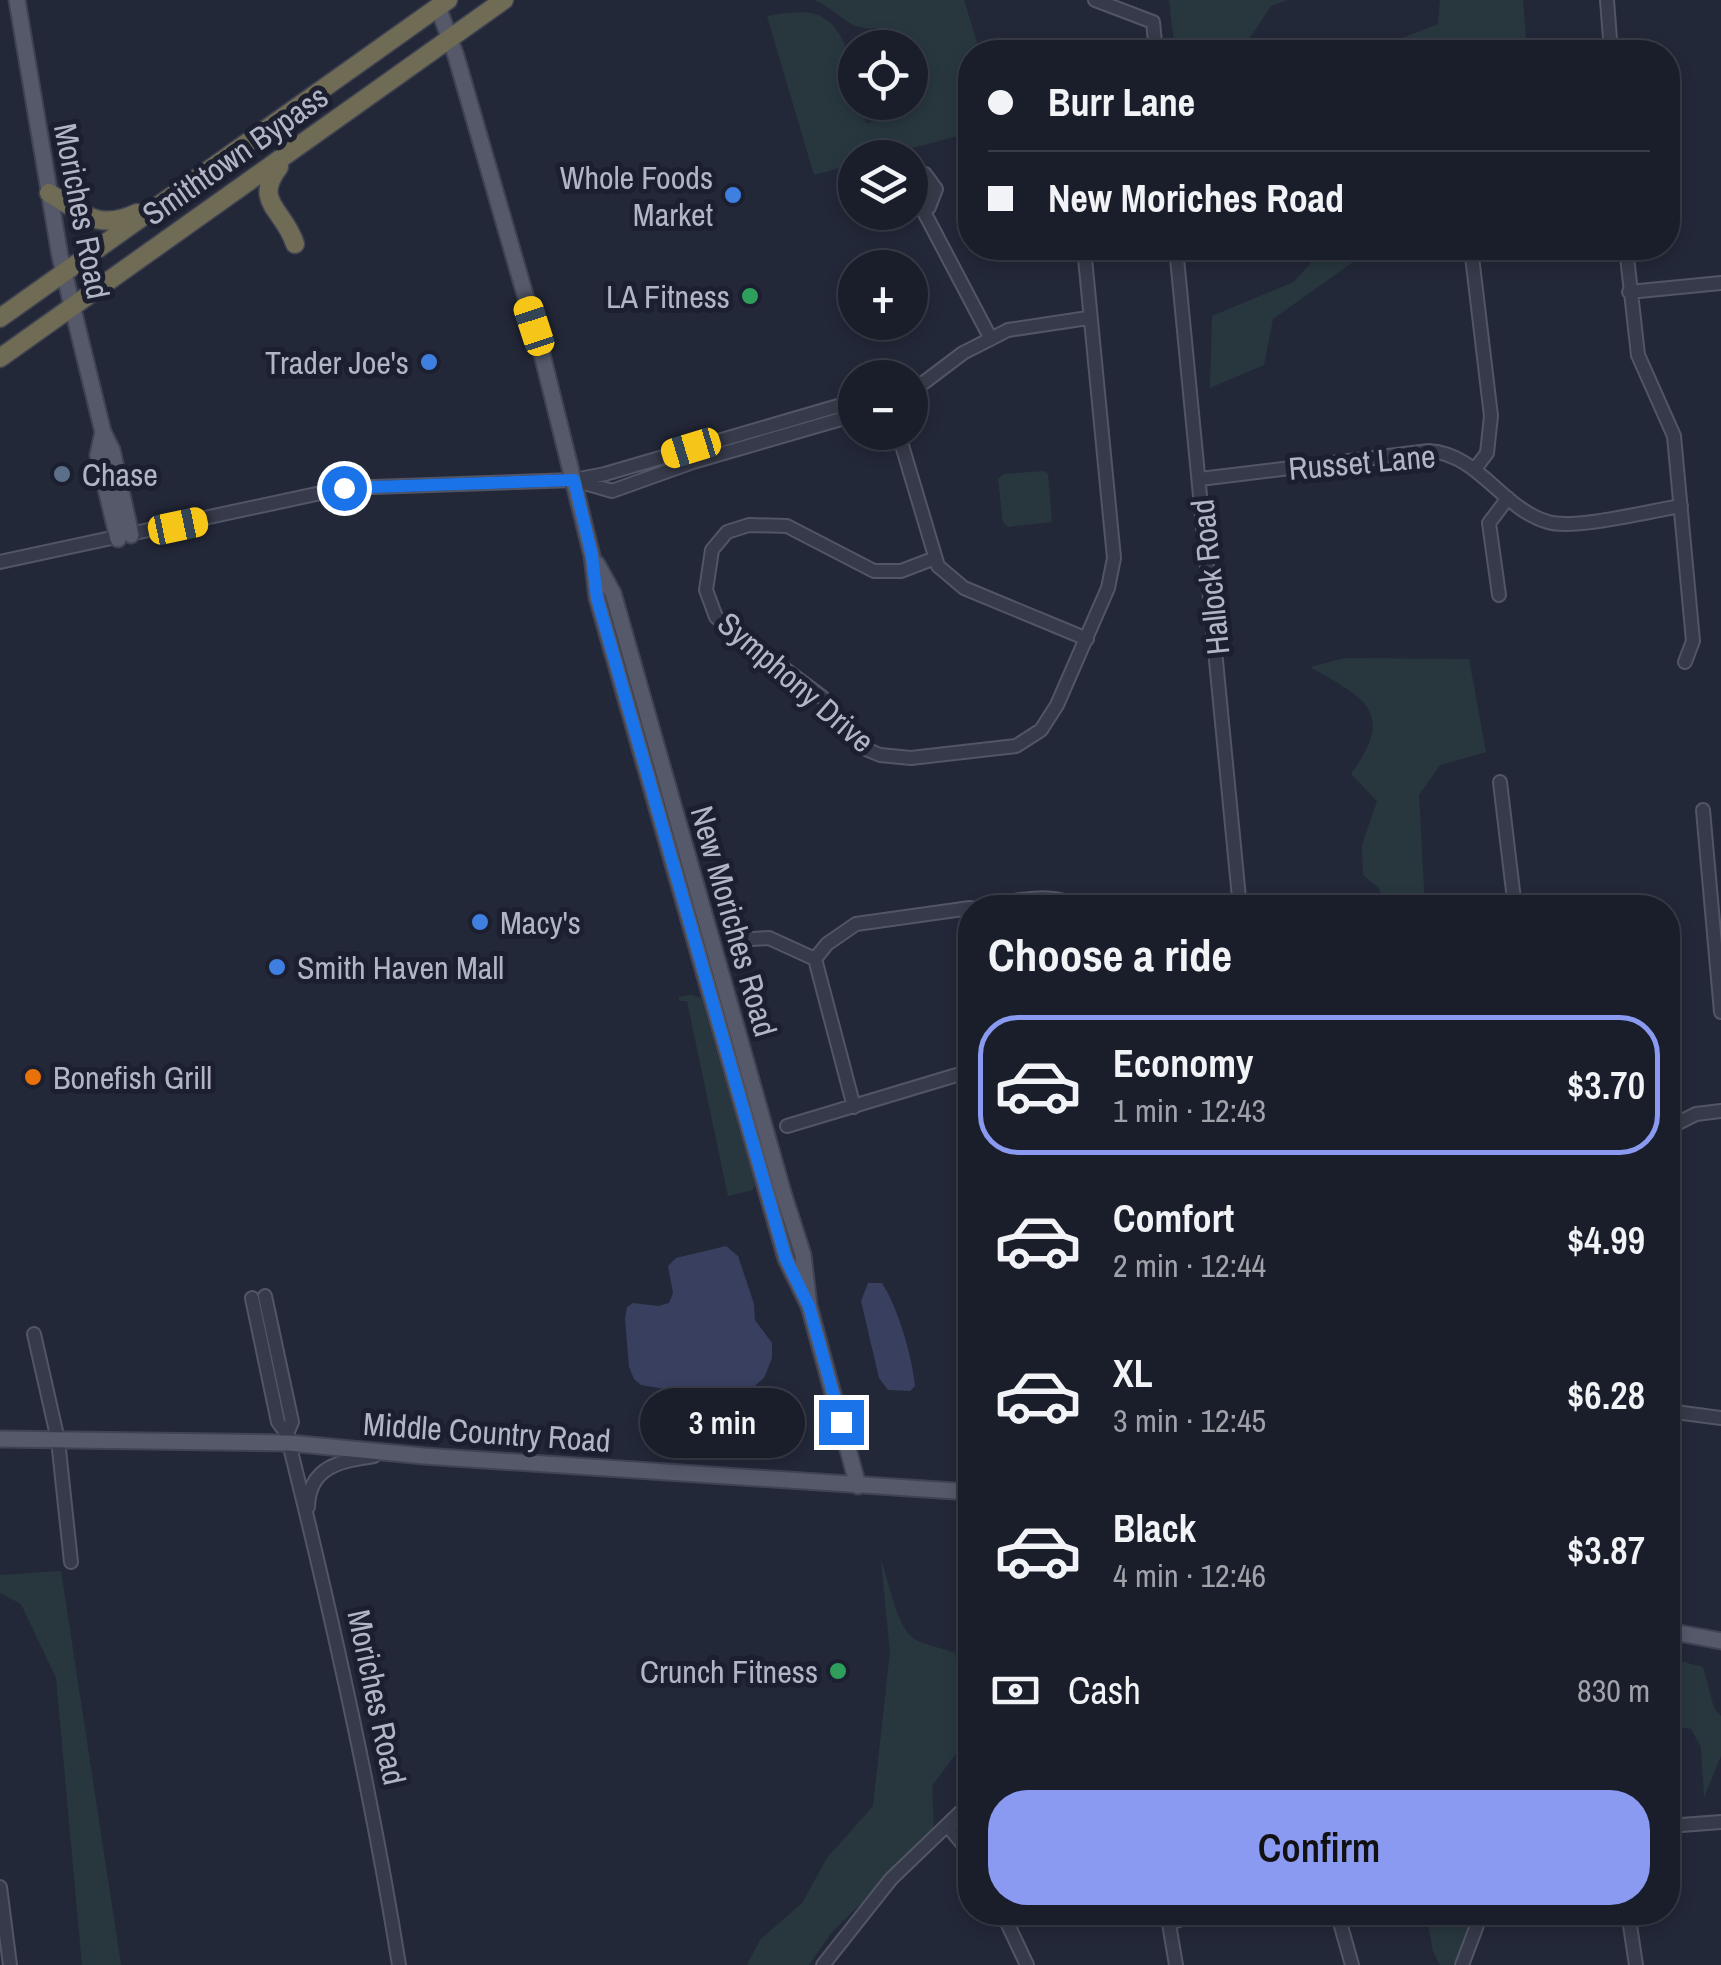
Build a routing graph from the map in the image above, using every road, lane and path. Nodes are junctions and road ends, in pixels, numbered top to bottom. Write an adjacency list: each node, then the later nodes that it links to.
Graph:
1 (17, 0): 11 (main road, Moriches Road)
2 (504, 0): 6 (highway, Smithtown Bypass)
3 (1095, 0): 7 (street)
4 (1606, 0): 8 (street)
5 (443, 3): 6 (main road, New Moriches Road); 12 (highway, Smithtown Bypass)
6 (450, 38): 9 (highway, Smithtown Bypass); 33 (main road, New Moriches Road)
7 (1155, 40)
8 (1610, 40)
9 (290, 152): 13 (highway, Smithtown Bypass); 13 (highway)
10 (928, 177): 14 (street)
11 (48, 192): 12 (highway); 20 (main road, Moriches Road)
12 (168, 198): 20 (highway, Smithtown Bypass)
13 (219, 202): 23 (highway, Smithtown Bypass)
14 (928, 202)
15 (927, 230): 26 (street)
16 (1085, 260): 25 (street, Symphony Drive)
17 (1177, 260): 34 (street, Hallock Road)
18 (1472, 260): 32 (street)
19 (1627, 260): 22 (street)
20 (64, 272): 23 (main road, Moriches Road); 24 (highway, Smithtown Bypass)
21 (1721, 283): 22 (street)
22 (1629, 292): 36 (street)
23 (73, 306): 27 (highway, Smithtown Bypass); 37 (main road, Moriches Road)
24 (0, 318)
25 (1088, 318): 26 (street); 41 (street, Symphony Drive)
26 (990, 339): 28 (street)
27 (0, 358)
28 (928, 379)
29 (838, 406): 33 (street)
30 (838, 420): 33 (street)
31 (903, 450): 38 (street)
32 (1475, 470): 34 (street, Russet Lane); 35 (street, Russet Lane)
33 (574, 480): 37 (street); 64 (main road, New Moriches Road)
34 (1200, 480): 45 (street, Hallock Road)
35 (1508, 498): 36 (street, Russet Lane); 40 (street)
36 (1681, 506): 42 (street)
37 (125, 537): 39 (street)
38 (935, 558): 41 (street); 41 (street, Symphony Drive)
39 (0, 562)
40 (1499, 595)
41 (1086, 639)
42 (1685, 662)
43 (1500, 782): 46 (street)
44 (1702, 810): 50 (street)
45 (1239, 895)
46 (1513, 895)
47 (958, 910): 49 (street)
48 (737, 940): 49 (street)
49 (815, 959): 52 (street)
50 (1721, 1012)
51 (958, 1075): 52 (street)
52 (854, 1106): 55 (street)
53 (1721, 1111): 54 (street)
54 (1680, 1122)
55 (787, 1126)
56 (258, 1297): 61 (street, Moriches Road)
57 (34, 1334): 62 (street)
58 (1680, 1413): 59 (street)
59 (1721, 1418)
60 (0, 1439): 62 (main road, Middle Country Road)
61 (288, 1439): 62 (main road, Middle Country Road); 63 (main road, Middle Country Road); 66 (street, Moriches Road)
62 (58, 1440): 67 (street)
63 (393, 1453): 64 (main road, Middle Country Road); 66 (street)
64 (858, 1486): 65 (main road, Middle Country Road)
65 (958, 1491)
66 (308, 1514): 82 (street, Moriches Road)
67 (71, 1562)
68 (1680, 1633): 69 (main road)
69 (1721, 1640)
70 (958, 1815): 73 (street)
71 (1721, 1822): 72 (street)
72 (1680, 1825)
73 (947, 1826): 74 (street); 83 (street)
74 (958, 1839)
75 (0, 1887): 81 (street)
76 (1008, 1925): 84 (street)
77 (1169, 1925): 85 (street)
78 (1341, 1925): 86 (street)
79 (1477, 1925): 87 (street)
80 (1630, 1925): 88 (street)
81 (10, 1965)
82 (398, 1965)
83 (823, 1965)
84 (1027, 1965)
85 (1176, 1965)
86 (1352, 1965)
87 (1462, 1965)
88 (1636, 1965)

